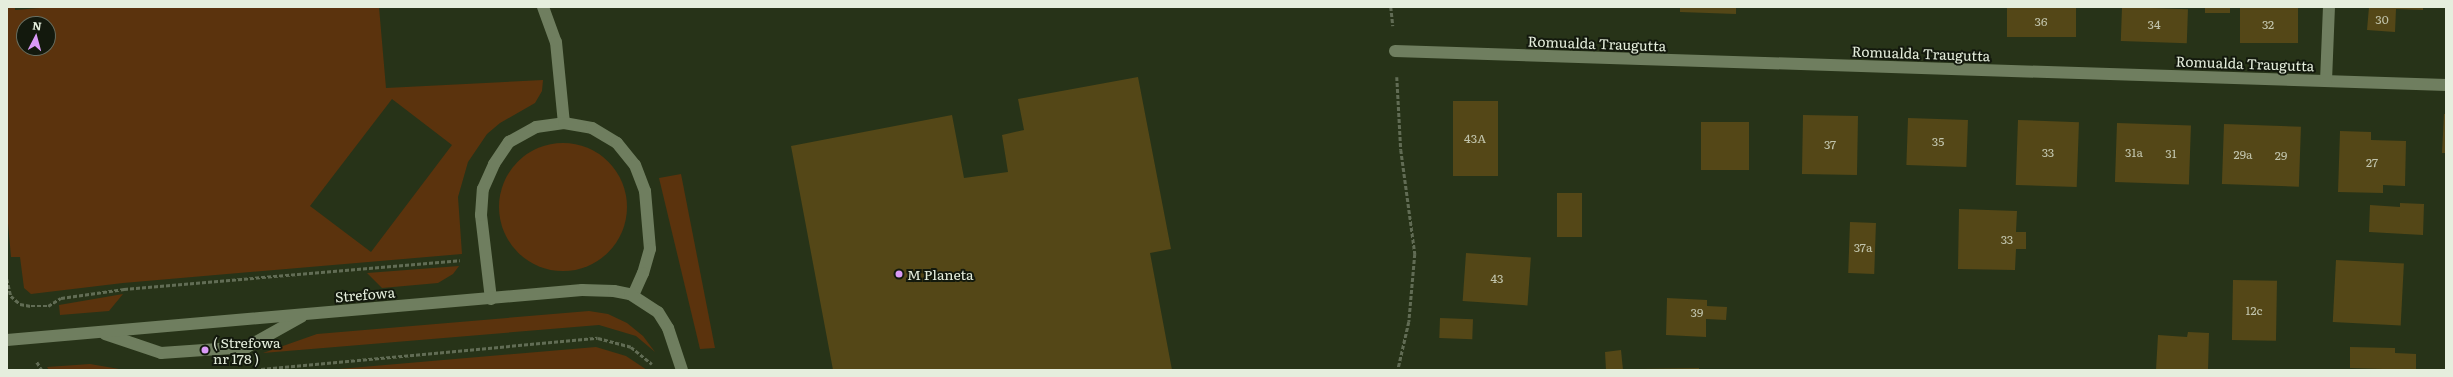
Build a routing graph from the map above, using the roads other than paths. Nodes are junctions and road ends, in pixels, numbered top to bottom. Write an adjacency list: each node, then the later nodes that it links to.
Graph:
1 (543, 7): 6 (street)
2 (2329, 7): 4 (street)
3 (1395, 51): 4 (street, Romualda Traugutta)
4 (2326, 81): 5 (street, Romualda Traugutta)
5 (2446, 85)
6 (564, 123): 7 (street); 8 (street)
7 (632, 295): 8 (street, Strefowa); 12 (street, Strefowa)
8 (490, 298): 9 (street, Strefowa)
9 (306, 314): 10 (street, Strefowa); 10 (street)
10 (100, 332): 11 (street, Strefowa)
11 (7, 340)
12 (682, 370)

